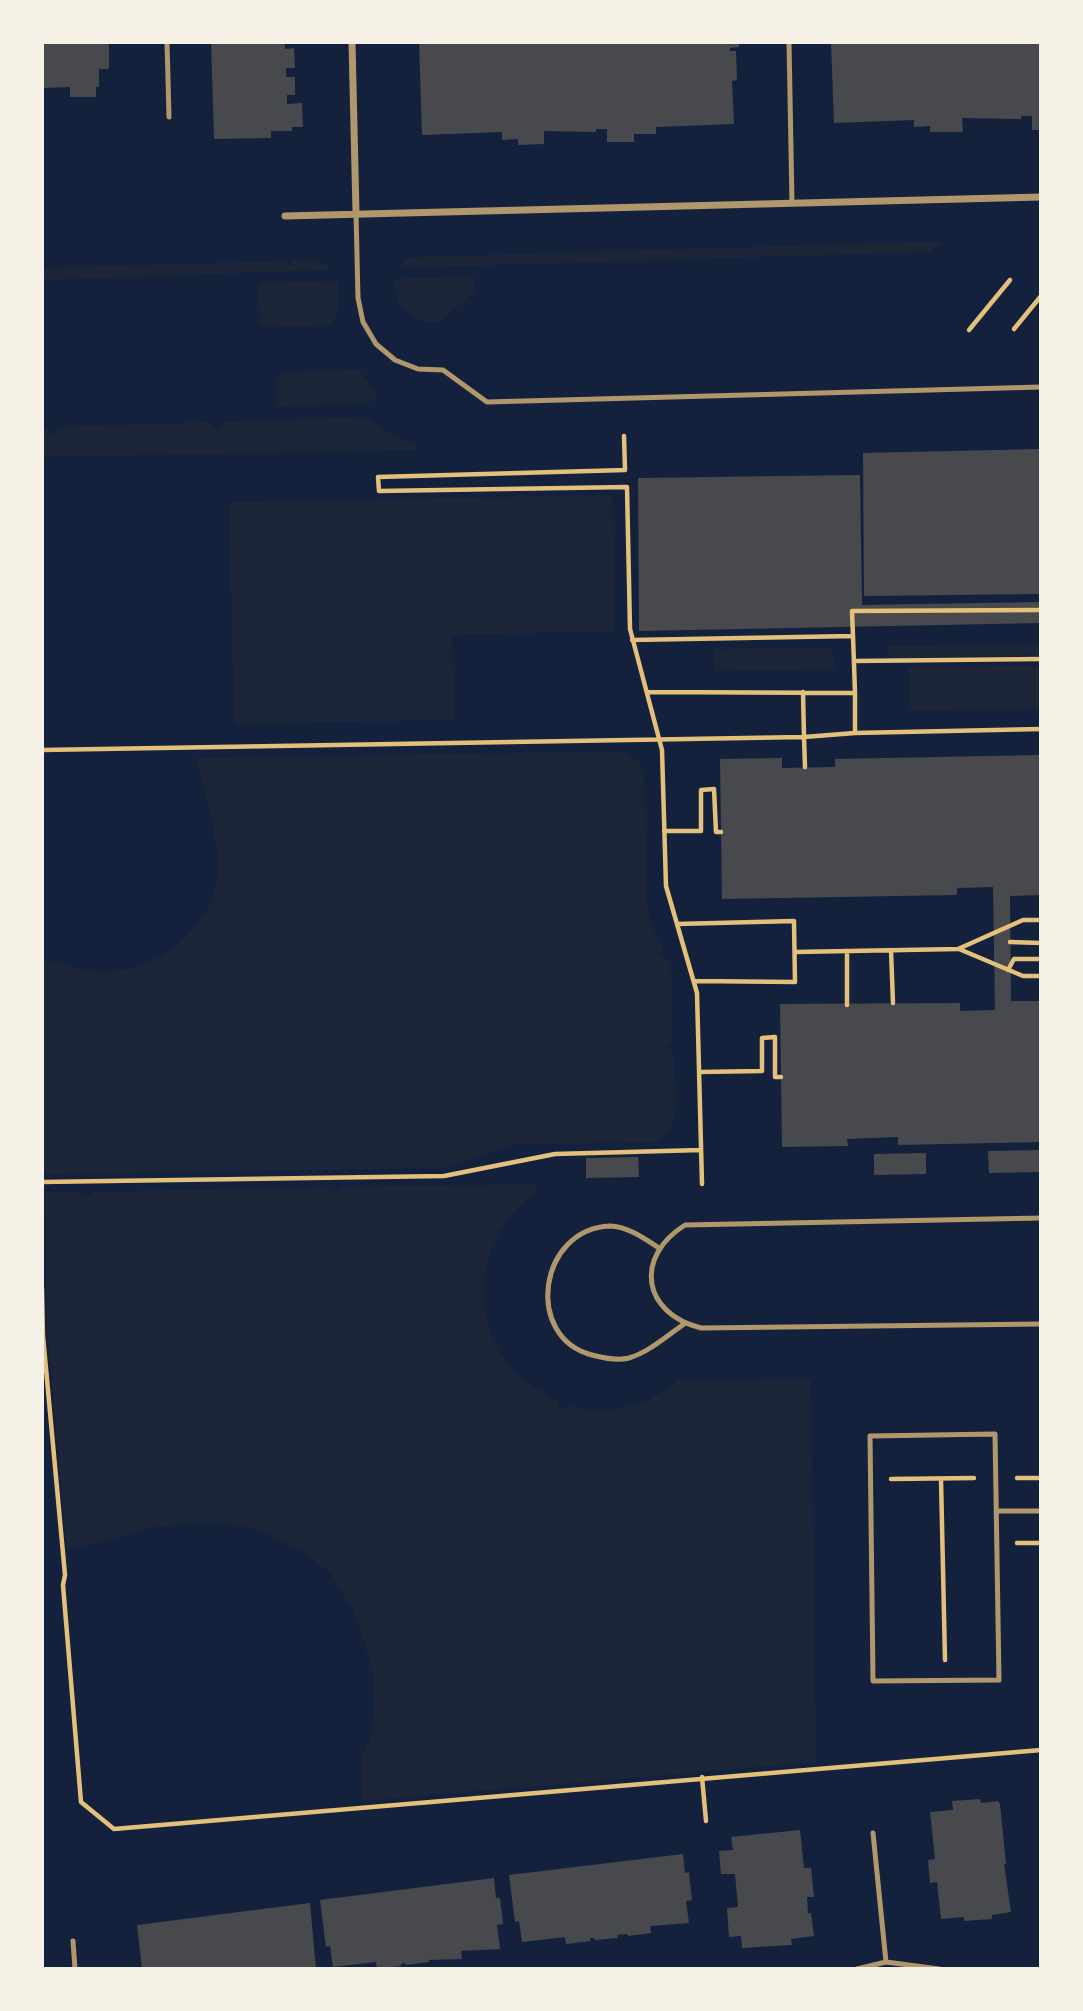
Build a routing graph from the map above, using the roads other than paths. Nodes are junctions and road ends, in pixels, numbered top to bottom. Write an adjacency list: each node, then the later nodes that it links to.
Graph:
1 (167, 42): 4 (lane)
2 (352, 42): 7 (street)
3 (789, 42): 6 (lane)
4 (169, 117)
5 (1041, 197): 6 (street)
6 (792, 203): 7 (street)
7 (356, 213): 8 (street); 9 (lane)
8 (285, 216)
9 (1041, 387)
10 (1041, 1218): 11 (lane)
11 (659, 1248): 12 (lane); 12 (lane)
12 (684, 1324): 13 (lane)
13 (1041, 1324)
14 (997, 1511): 14 (lane); 15 (lane)
15 (1041, 1511)
16 (873, 1833): 18 (lane)
17 (73, 1941): 19 (lane)
18 (887, 1962): 20 (lane); 21 (lane)
19 (75, 1969)
20 (857, 1969)
21 (939, 1969)

